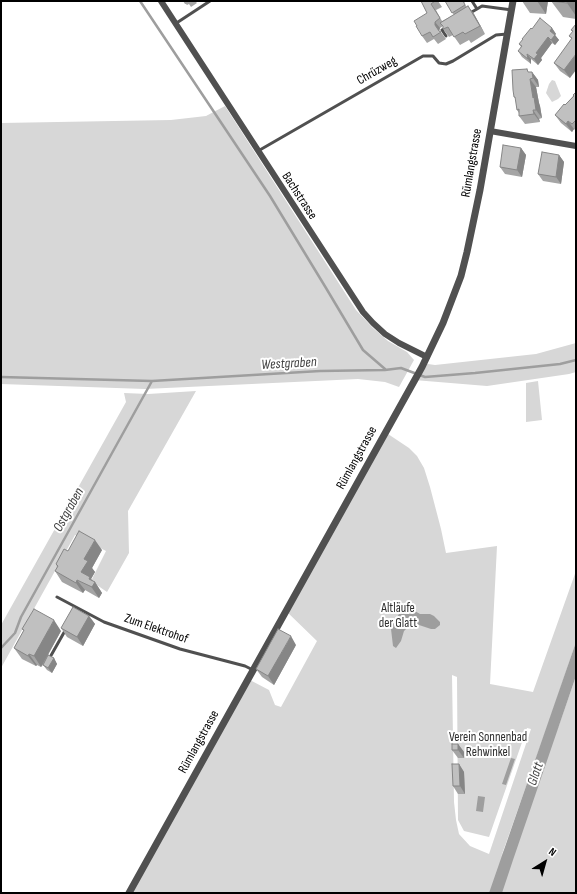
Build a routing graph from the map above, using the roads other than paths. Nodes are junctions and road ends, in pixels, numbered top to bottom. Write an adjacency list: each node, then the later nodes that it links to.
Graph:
1 (161, 1): 8 (street, Bachstrasse)
2 (210, 1): 8 (lane)
3 (472, 1): 5 (lane)
4 (513, 1): 6 (street, Rümlangstrasse)
5 (477, 9): 6 (lane); 7 (lane)
6 (512, 10): 10 (street, Rümlangstrasse)
7 (466, 16)
8 (175, 24): 14 (street, Bachstrasse)
9 (448, 26): 11 (lane)
10 (507, 34): 12 (street, Rümlangstrasse); 14 (lane, Chrüzweg)
11 (446, 36)
12 (490, 131): 13 (street); 15 (street, Rümlangstrasse)
13 (576, 146)
14 (258, 151): 15 (street, Bachstrasse)
15 (427, 357): 19 (street, Rümlangstrasse)
16 (57, 597): 19 (lane, Zum Elektrohof)
17 (66, 629): 18 (lane)
18 (48, 662)
19 (252, 670): 20 (street, Rümlangstrasse)
20 (129, 893)

